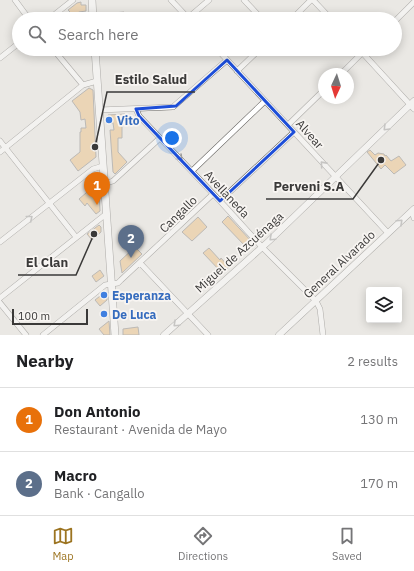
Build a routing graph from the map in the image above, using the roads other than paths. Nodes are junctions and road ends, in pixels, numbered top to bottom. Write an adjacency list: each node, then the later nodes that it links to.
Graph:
1 (15, 0): 9 (street)
2 (73, 0): 10 (street)
3 (92, 0): 11 (main road)
4 (171, 0): 12 (street)
5 (209, 0): 13 (street)
6 (244, 0): 14 (street)
7 (312, 0): 15 (street); 16 (street)
8 (414, 2): 17 (street)
9 (24, 12)
10 (58, 12)
11 (93, 12)
12 (183, 12)
13 (196, 12)
14 (255, 12)
15 (299, 12)
16 (324, 12)
17 (402, 14)
18 (12, 49): 25 (street)
19 (59, 56): 30 (street)
20 (95, 56): 29 (main road)
21 (223, 56): 26 (street, Alvear)
22 (253, 56): 28 (street)
23 (358, 56): 27 (street)
24 (368, 56): 33 (street)
25 (0, 58)
26 (227, 60): 28 (street, Alvear); 34 (street)
27 (346, 68)
28 (237, 71): 32 (street, Alvear)
29 (97, 81): 30 (street); 35 (main road)
30 (82, 85): 40 (street)
31 (318, 96): 36 (street)
32 (265, 101): 36 (street, Alvear); 43 (street)
33 (413, 105): 44 (street, Miguel de Azcuénaga, one-way to 44)
34 (136, 108): 35 (street); 38 (street, Avellaneda)
35 (99, 110): 42 (main road)
36 (288, 125): 37 (street, Alvear)
37 (294, 132): 44 (street, Alvear, one-way to 37); 47 (street)
38 (160, 138): 43 (street, Avellaneda, one-way to 43); 45 (street)
39 (0, 141): 40 (street)
40 (6, 148): 41 (street); 48 (street)
41 (0, 152)
42 (103, 166): 45 (main road); 48 (street)
43 (192, 171): 46 (street, Avellaneda)
44 (336, 178): 52 (street, Alvear); 55 (street, Miguel de Azcuénaga, one-way to 55)
45 (104, 184): 50 (main road)
46 (213, 194): 47 (street, Avellaneda); 56 (street, Cangallo)
47 (220, 201): 55 (street, Avellaneda)
48 (48, 203): 53 (street); 54 (street, one-way to 48)
49 (413, 210): 51 (street); 52 (street, General Alvarado, one-way to 49)
50 (106, 214): 53 (street); 57 (main road)
51 (414, 218)
52 (388, 233): 59 (street, General Alvarado)
53 (76, 237): 58 (street)
54 (0, 242)
55 (262, 247): 59 (street, Avellaneda); 61 (street, Miguel de Azcuénaga)
56 (141, 264): 57 (street, Cangallo); 61 (street)
57 (111, 284): 63 (street, Cangallo); 64 (main road)
58 (0, 298)
59 (316, 301): 67 (street, General Alvarado); 68 (street, Avellaneda)
60 (0, 303): 62 (street)
61 (187, 314): 65 (street, Miguel de Azcuénaga, one-way to 65); 66 (street)
62 (26, 335)
63 (44, 335)
64 (116, 335)
65 (164, 335)
66 (208, 335)
67 (279, 335)
68 (323, 335)

